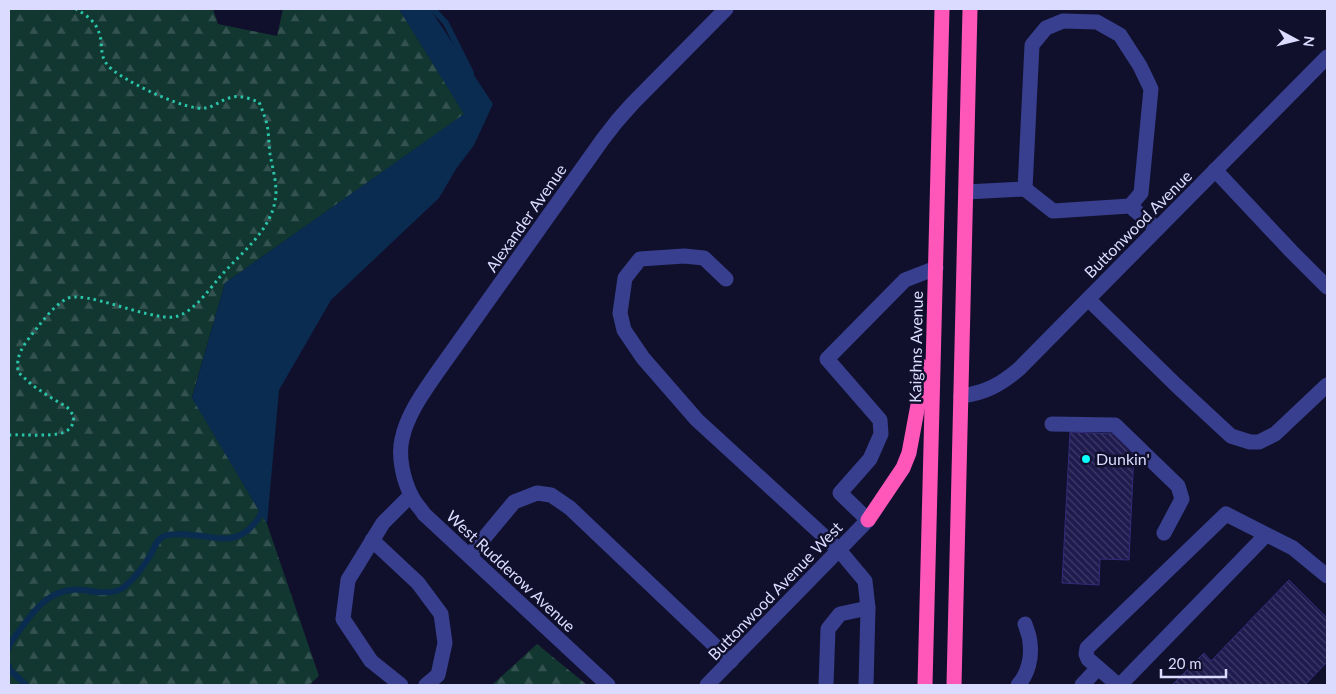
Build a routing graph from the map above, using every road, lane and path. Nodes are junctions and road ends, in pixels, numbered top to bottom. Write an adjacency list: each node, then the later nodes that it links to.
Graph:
1 (76, 9): 19 (path)
2 (726, 9): 20 (street, Alexander Avenue)
3 (942, 9): 11 (highway, Kaighns Avenue)
4 (970, 9): 8 (highway)
5 (1327, 57): 6 (street, Buttonwood Avenue)
6 (1215, 170): 10 (street, Buttonwood Avenue); 13 (street)
7 (1025, 189): 8 (street); 9 (street); 9 (street)
8 (966, 192): 17 (highway)
9 (1130, 206): 10 (street)
10 (1158, 229): 14 (street, Buttonwood Avenue)
11 (936, 268): 15 (highway, Kaighns Avenue); 22 (street)
12 (726, 279): 26 (street)
13 (1327, 287)
14 (1088, 299): 16 (street); 17 (street, Buttonwood Avenue)
15 (934, 316): 22 (highway); 39 (highway, Kaighns Avenue)
16 (1327, 385)
17 (961, 396): 40 (highway)
18 (1052, 424): 23 (street)
19 (9, 435)
20 (404, 474): 21 (street, West Rudderow Avenue)
21 (411, 495): 25 (street); 27 (street, West Rudderow Avenue)
22 (868, 520): 26 (street, Buttonwood Avenue West)
23 (1164, 533)
24 (1266, 535): 28 (street); 32 (street); 43 (street)
25 (372, 540): 33 (street); 34 (street)
26 (839, 550): 29 (street); 31 (street, Buttonwood Avenue West)
27 (470, 555): 31 (street); 35 (street, West Rudderow Avenue)
28 (1327, 576)
29 (868, 608): 37 (street); 38 (street)
30 (1025, 624): 41 (street)
31 (731, 660): 36 (street, Buttonwood Avenue West)
32 (1098, 668): 42 (street); 43 (street)
33 (401, 685)
34 (426, 685)
35 (608, 685)
36 (707, 685)
37 (826, 685)
38 (866, 685)
39 (925, 685)
40 (954, 685)
41 (1018, 685)
42 (1082, 685)
43 (1119, 685)

